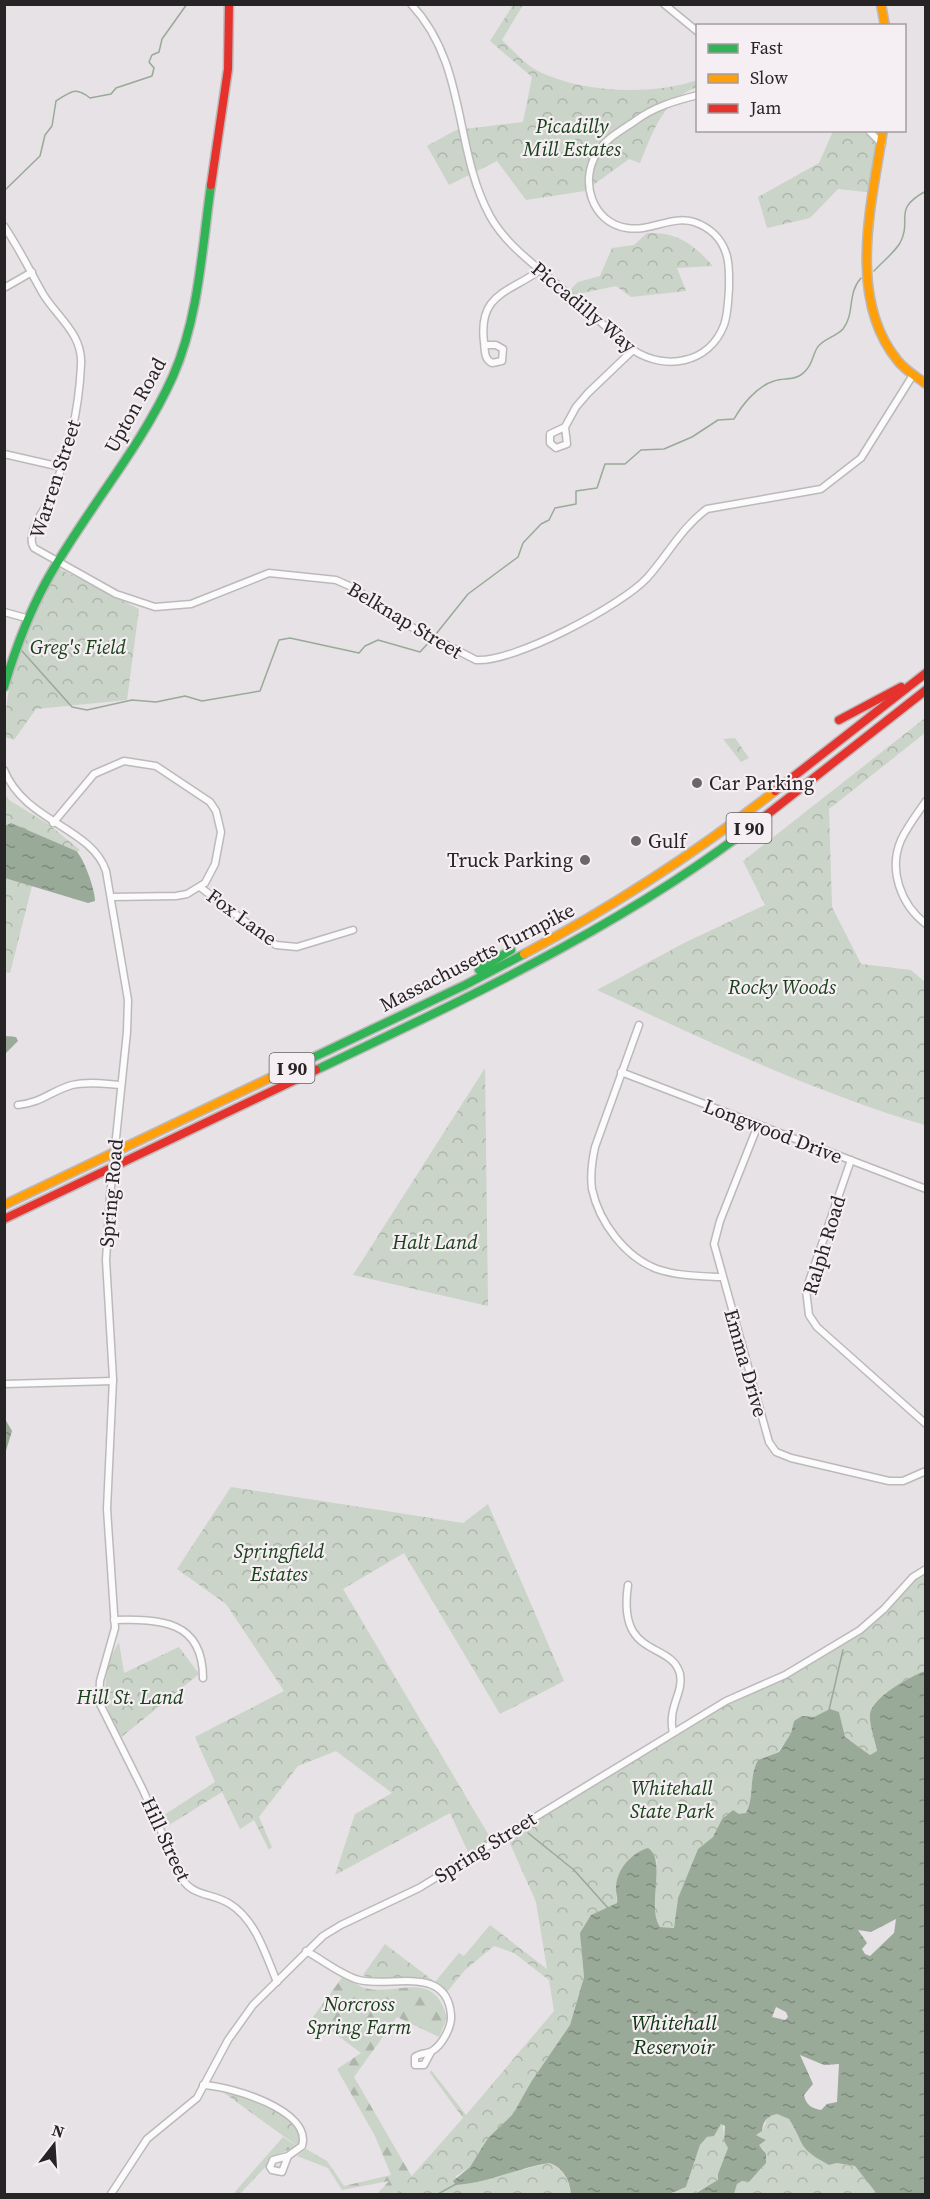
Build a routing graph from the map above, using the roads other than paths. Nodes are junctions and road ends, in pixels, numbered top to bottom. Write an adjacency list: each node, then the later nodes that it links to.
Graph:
1 (229, 4): 22 (main road, Upton Road)
2 (411, 4): 12 (street, Piccadilly Way)
3 (663, 4): 6 (street)
4 (881, 4): 5 (main road)
5 (885, 24)
6 (696, 30)
7 (696, 96): 16 (street, Piccadilly Way)
8 (870, 132): 10 (street)
9 (883, 132): 10 (main road)
10 (882, 144): 17 (main road)
11 (4, 226): 13 (street, Warren Street)
12 (540, 270): 15 (street); 16 (street, Piccadilly Way)
13 (32, 272): 14 (street); 21 (street, Warren Street)
14 (4, 288)
15 (485, 345)
16 (633, 350): 19 (street)
17 (913, 375): 18 (main road); 22 (street, Belknap Street)
18 (926, 384)
19 (565, 427)
20 (4, 454): 21 (street)
21 (60, 467): 22 (street, Warren Street)
22 (56, 560): 24 (main road, Upton Road)
23 (4, 612): 24 (street)
24 (26, 618): 26 (main road, Upton Road)
25 (923, 675): 28 (main road); 37 (main road, Massachusetts Turnpike / I 90)
26 (4, 687)
27 (926, 690): 46 (main road, Massachusetts Turnpike / I 90)
28 (839, 720)
29 (4, 770): 31 (street, Spring Road)
30 (926, 801): 34 (street)
31 (53, 823): 32 (street); 33 (street, Spring Road)
32 (200, 887): 33 (street); 35 (street, Fox Lane)
33 (111, 897): 40 (street, Spring Road)
34 (926, 924)
35 (353, 930)
36 (511, 950): 37 (main road)
37 (414, 1009): 45 (main road, Massachusetts Turnpike / I 90)
38 (639, 1025): 39 (street)
39 (621, 1072): 42 (street, Longwood Drive); 47 (street)
40 (121, 1084): 41 (street); 48 (street, Spring Road, bridge)
41 (18, 1105)
42 (758, 1125): 43 (street, Longwood Drive); 47 (street, Emma Drive)
43 (851, 1160): 44 (street, Longwood Drive); 50 (street, Ralph Road)
44 (926, 1189)
45 (4, 1205)
46 (4, 1219)
47 (721, 1277): 51 (street, Emma Drive)
48 (113, 1381): 49 (street); 54 (street, Spring Road)
49 (4, 1384)
50 (926, 1424)
51 (926, 1471)
52 (926, 1569): 57 (street, Spring Street)
53 (628, 1585): 57 (street)
54 (114, 1620): 55 (street, Spring Road); 56 (street)
55 (105, 1664): 59 (street, Hill Street)
56 (203, 1678)
57 (673, 1733): 58 (street, Spring Street)
58 (306, 1951): 59 (street, Spring Street); 60 (street)
59 (278, 1982): 61 (street, Spring Street)
60 (431, 2052)
61 (203, 2085): 62 (street); 63 (street, Spring Street)
62 (288, 2156)
63 (111, 2194)

